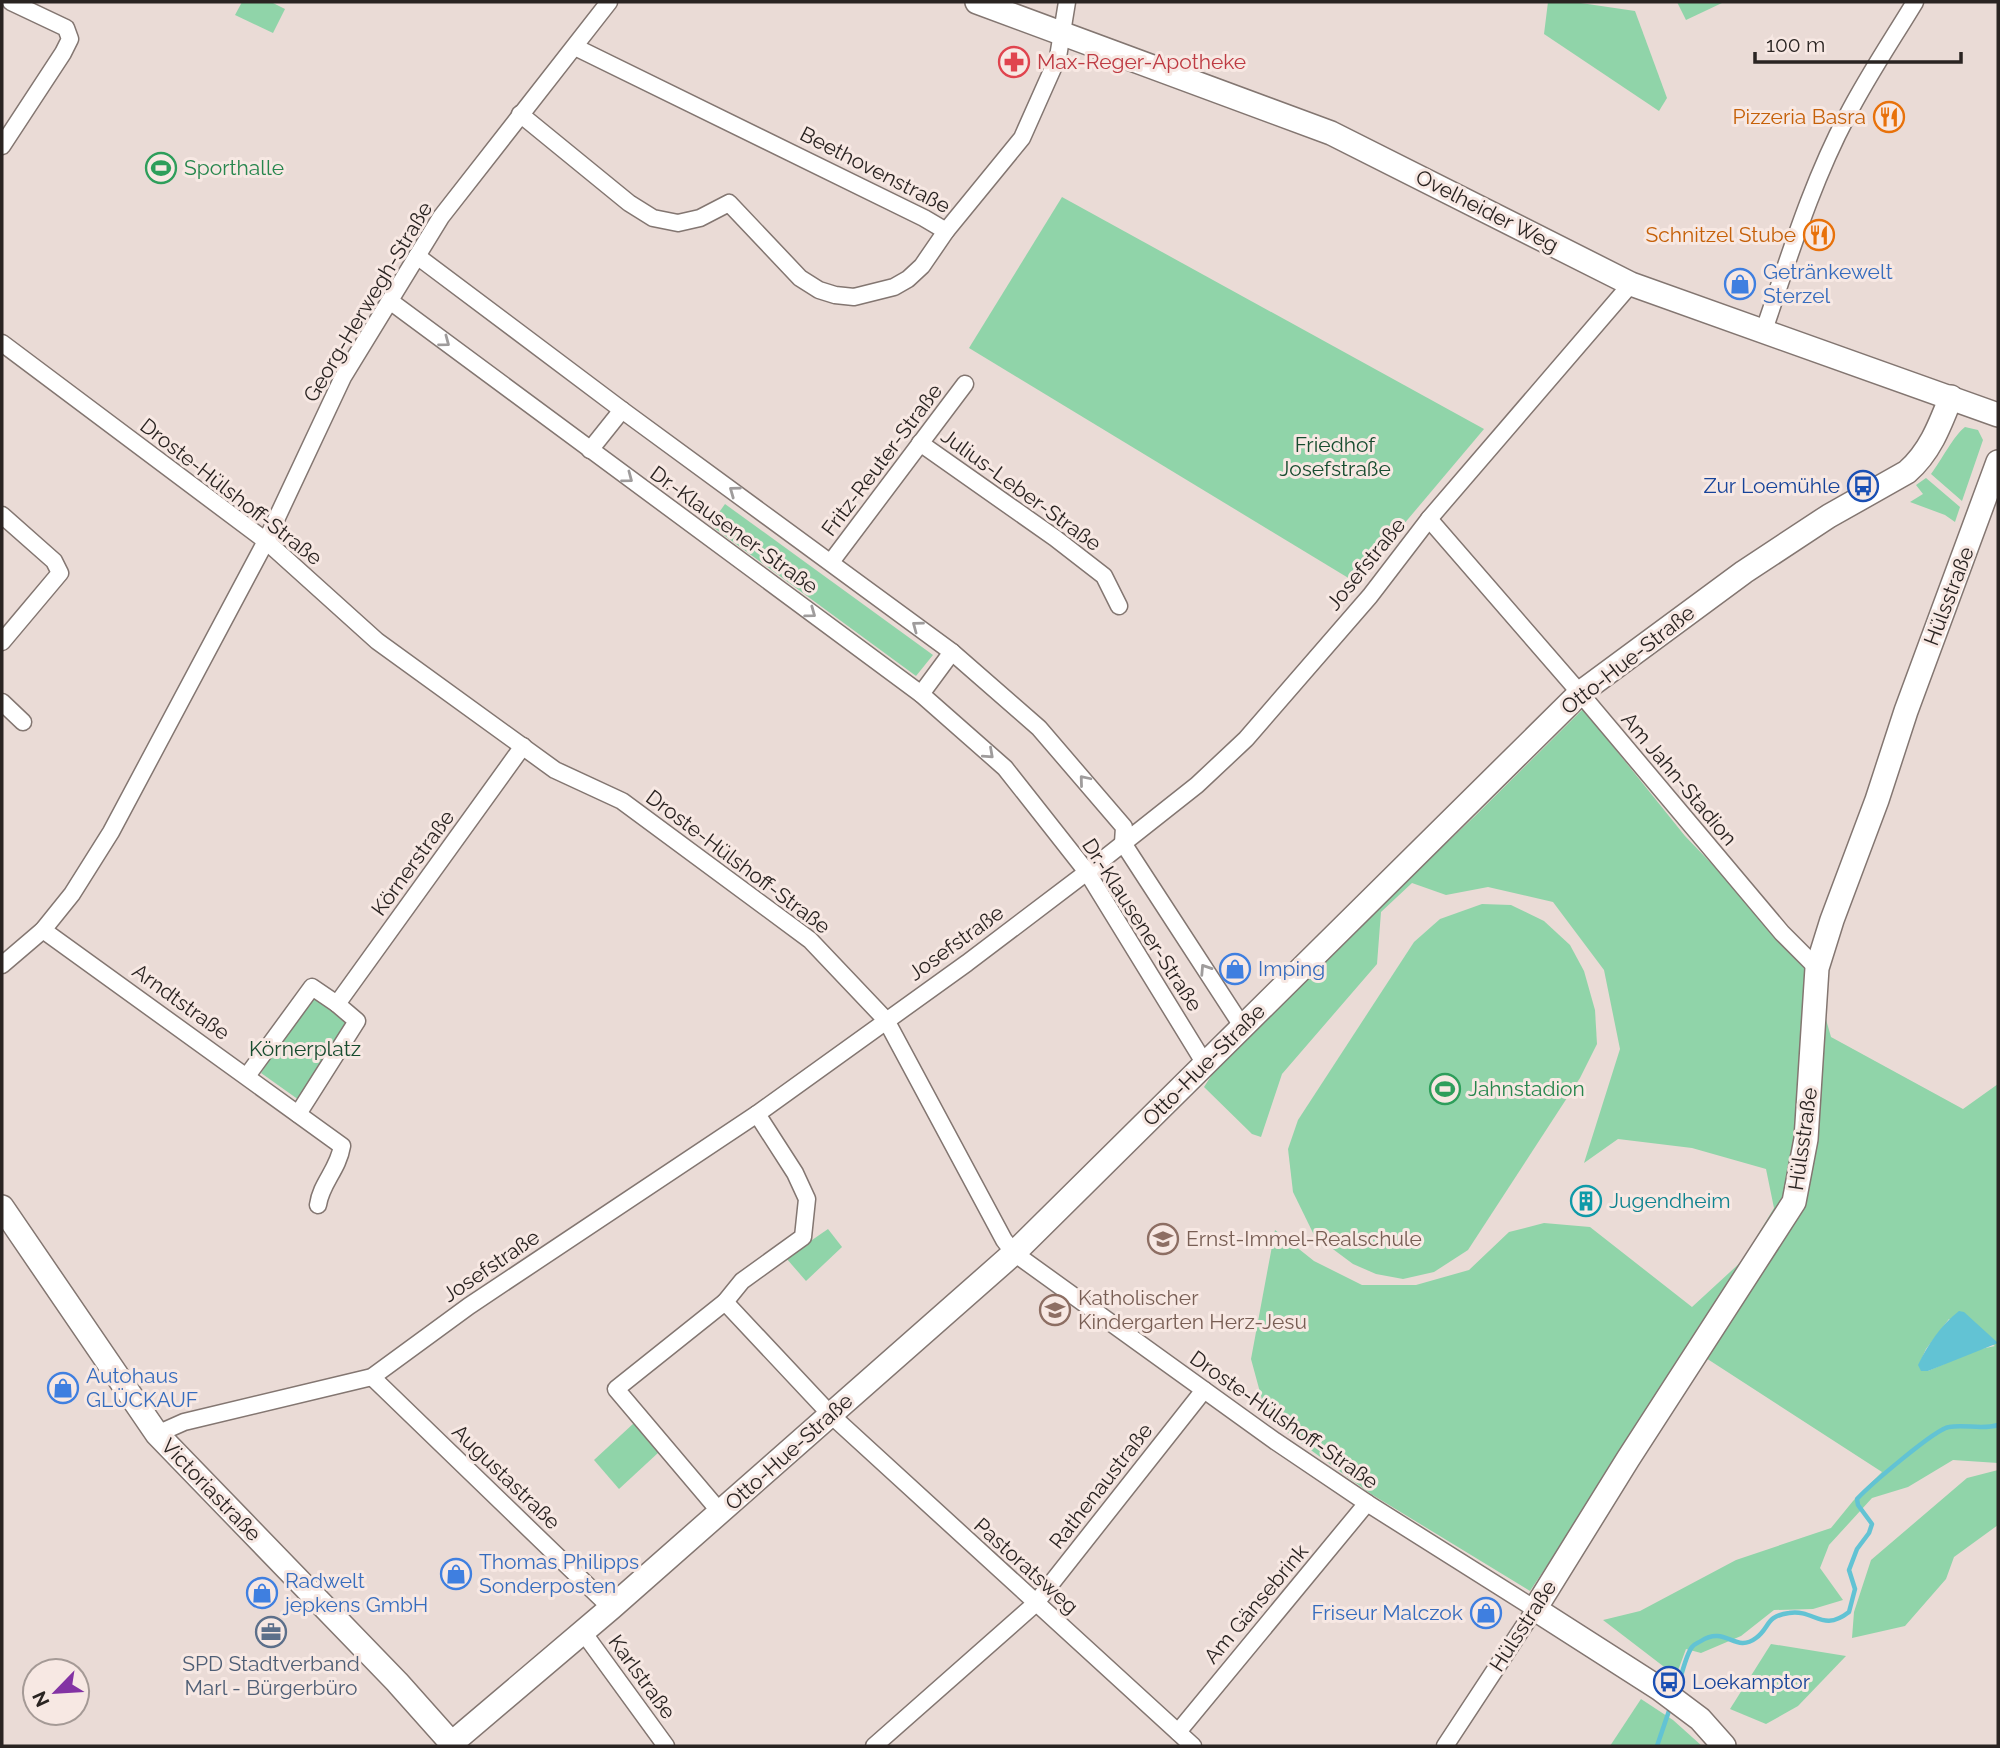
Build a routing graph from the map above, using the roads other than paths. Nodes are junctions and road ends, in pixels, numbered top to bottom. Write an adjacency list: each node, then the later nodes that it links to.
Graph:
1 (11, 2): 9 (street)
2 (609, 2): 7 (street, Georg-Herwegh-Straße)
3 (977, 2): 6 (street, Ovelheider Weg)
4 (1067, 2): 6 (street, Beethovenstraße)
5 (1915, 2): 14 (street)
6 (1063, 33): 10 (street, Beethovenstraße); 12 (street, Ovelheider Weg)
7 (575, 47): 8 (street, Georg-Herwegh-Straße); 10 (street, Beethovenstraße)
8 (520, 114): 10 (street); 11 (street, Georg-Herwegh-Straße)
9 (2, 146)
10 (946, 232)
11 (417, 256): 13 (street, Georg-Herwegh-Straße); 18 (street, Dr.-Klausener-Straße)
12 (1631, 284): 14 (street, Ovelheider Weg); 24 (street, Josefstraße)
13 (390, 301): 21 (street, Dr.-Klausener-Straße, one-way to 21); 25 (street, Georg-Herwegh-Straße)
14 (1764, 330): 17 (street, Ovelheider Weg)
15 (2, 343): 25 (street, Droste-Hülshoff-Straße)
16 (965, 384): 20 (street, Fritz-Reuter-Straße)
17 (1951, 397): 19 (street, Ovelheider Weg); 30 (street, Otto-Hue-Straße)
18 (622, 410): 21 (street); 26 (street, Dr.-Klausener-Straße, one-way to 18)
19 (1998, 415)
20 (920, 443): 26 (street, Fritz-Reuter-Straße); 27 (street, Julius-Leber-Straße)
21 (590, 450): 31 (street, Dr.-Klausener-Straße, one-way to 31)
22 (1998, 462): 39 (street, Hülsstraße)
23 (2, 515): 28 (street)
24 (1429, 519): 30 (street, Am Jahn-Stadion); 35 (street, Josefstraße)
25 (266, 541): 34 (street, Droste-Hülshoff-Straße); 37 (street, Georg-Herwegh-Straße)
26 (831, 562): 29 (street, Dr.-Klausener-Straße, one-way to 26)
27 (1119, 606)
28 (2, 642)
29 (952, 652): 31 (street); 35 (street, Dr.-Klausener-Straße, one-way to 29)
30 (1580, 693): 39 (street, Am Jahn-Stadion); 42 (street, Otto-Hue-Straße)
31 (921, 694): 36 (street, Dr.-Klausener-Straße, one-way to 36)
32 (2, 702): 33 (street)
33 (23, 722)
34 (523, 746): 40 (street, Körnerstraße); 41 (street, Droste-Hülshoff-Straße)
35 (1123, 843): 36 (street, Josefstraße); 42 (street, Dr.-Klausener-Straße, one-way to 35)
36 (1087, 872): 41 (street, Josefstraße); 43 (street, Dr.-Klausener-Straße)
37 (43, 930): 38 (street, Georg-Herwegh-Straße); 44 (street, Arndtstraße)
38 (2, 965)
39 (1817, 968): 59 (street, Hülsstraße)
40 (337, 1004): 44 (street); 45 (street)
41 (886, 1020): 46 (street, Josefstraße); 49 (street, Droste-Hülshoff-Straße)
42 (1242, 1026): 43 (street, Otto-Hue-Straße)
43 (1205, 1064): 49 (street, Otto-Hue-Straße)
44 (247, 1076): 45 (street, Arndtstraße)
45 (298, 1114): 47 (street, Arndtstraße)
46 (757, 1114): 50 (street); 51 (street, Josefstraße)
47 (318, 1206)
48 (2, 1207): 54 (street, Victoriastraße)
49 (1014, 1253): 52 (street, Droste-Hülshoff-Straße); 53 (street, Otto-Hue-Straße)
50 (725, 1302): 53 (street, Pastoratsweg); 56 (street)
51 (372, 1377): 54 (street, Josefstraße); 58 (street, Augustastraße)
52 (1204, 1390): 55 (street, Droste-Hülshoff-Straße); 57 (street, Rathenaustraße)
53 (831, 1415): 56 (street, Otto-Hue-Straße); 57 (street, Pastoratsweg)
54 (157, 1434): 62 (street, Victoriastraße)
55 (1367, 1503): 59 (street, Droste-Hülshoff-Straße); 61 (street, Am Gänsebrink)
56 (721, 1513): 58 (street, Otto-Hue-Straße)
57 (1035, 1604): 61 (street, Pastoratsweg); 64 (street, Rathenaustraße)
58 (611, 1608): 60 (street, Otto-Hue-Straße)
59 (1535, 1609): 66 (street, Hülsstraße); 67 (street)
60 (583, 1632): 62 (street, Otto-Hue-Straße); 63 (street, Karlstraße)
61 (1178, 1732): 65 (street, Pastoratsweg)
62 (453, 1745)
63 (667, 1746)
64 (873, 1746)
65 (1193, 1746)
66 (1445, 1746)
67 (1724, 1746)

